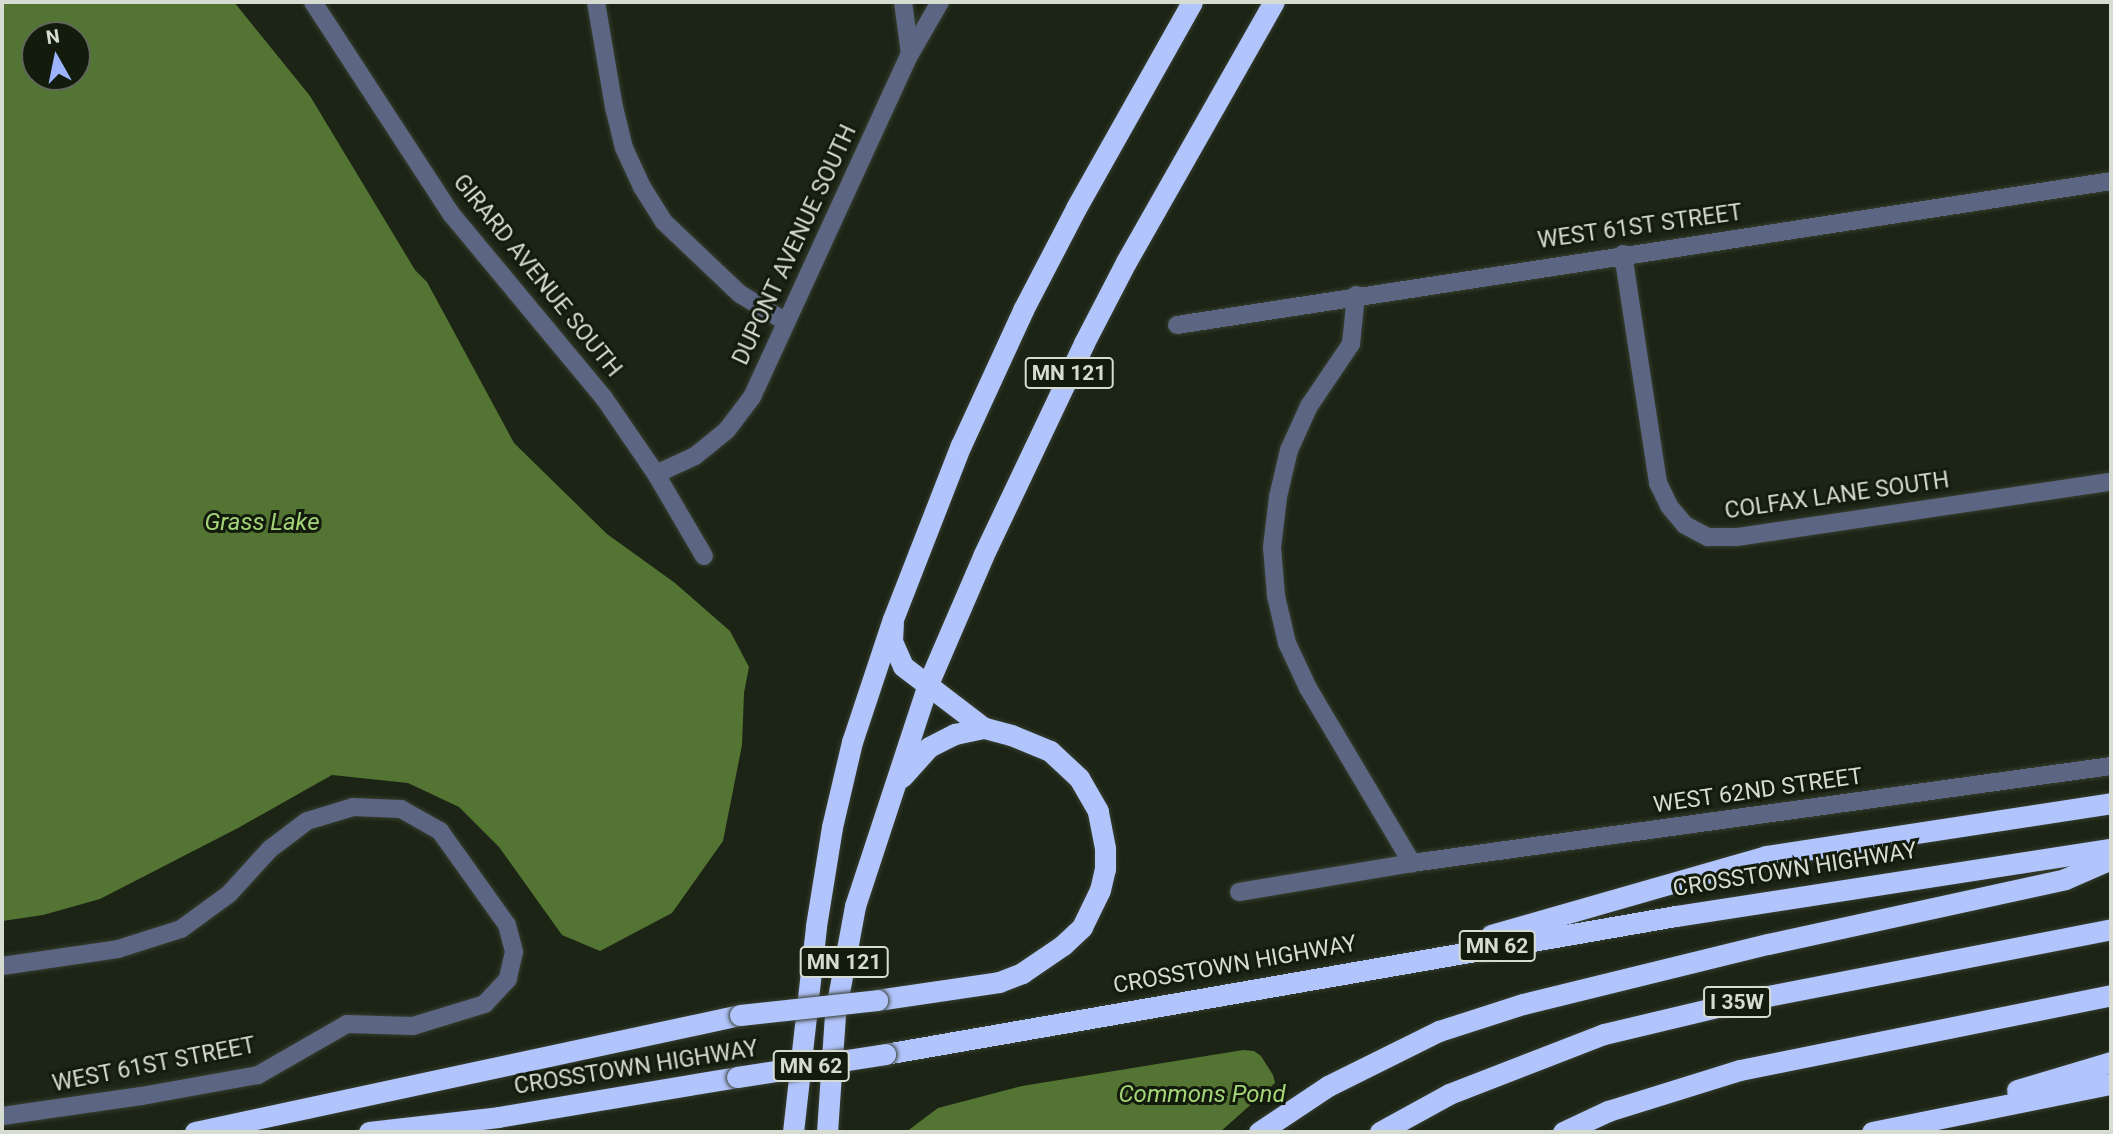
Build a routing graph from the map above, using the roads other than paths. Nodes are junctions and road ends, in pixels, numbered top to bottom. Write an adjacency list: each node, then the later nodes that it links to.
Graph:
1 (313, 2): 13 (street, GIRARD AVENUE SOUTH)
2 (596, 2): 11 (street)
3 (903, 2): 7 (street)
4 (940, 2): 7 (street, DUPONT AVENUE SOUTH)
5 (1192, 2): 16 (highway, MN 121)
6 (1274, 2): 17 (highway, MN 121)
7 (910, 54): 11 (street, DUPONT AVENUE SOUTH)
8 (2111, 181): 9 (street, WEST 61ST STREET)
9 (1623, 254): 10 (street, WEST 61ST STREET); 14 (street, COLFAX LANE SOUTH)
10 (1356, 295): 12 (street, WEST 61ST STREET); 24 (street)
11 (786, 322): 13 (street, DUPONT AVENUE SOUTH)
12 (1177, 325)
13 (656, 474): 15 (street, GIRARD AVENUE SOUTH)
14 (2111, 482)
15 (704, 556)
16 (893, 619): 17 (highway); 36 (highway, MN 121)
17 (928, 684): 18 (highway); 20 (highway, MN 121)
18 (984, 728): 20 (highway); 34 (highway, bridge)
19 (2111, 766): 24 (street, WEST 62ND STREET)
20 (889, 797): 37 (highway, MN 121)
21 (2111, 803): 28 (highway)
22 (2111, 849): 28 (highway, CROSSTOWN HIGHWAY / MN 62)
23 (2111, 859): 38 (highway)
24 (1412, 863): 25 (street, WEST 62ND STREET)
25 (1239, 892)
26 (2111, 929): 39 (highway, I 35W)
27 (2, 966): 32 (street, WEST 61ST STREET)
28 (1356, 970): 35 (highway, CROSSTOWN HIGHWAY / MN 62, bridge)
29 (2111, 995): 40 (highway)
30 (2111, 1062): 33 (highway)
31 (2111, 1084): 33 (highway)
32 (2, 1116)
33 (1882, 1130)
34 (195, 1132)
35 (369, 1132)
36 (793, 1132)
37 (827, 1132)
38 (1259, 1132)
39 (1380, 1132)
40 (1563, 1132)

